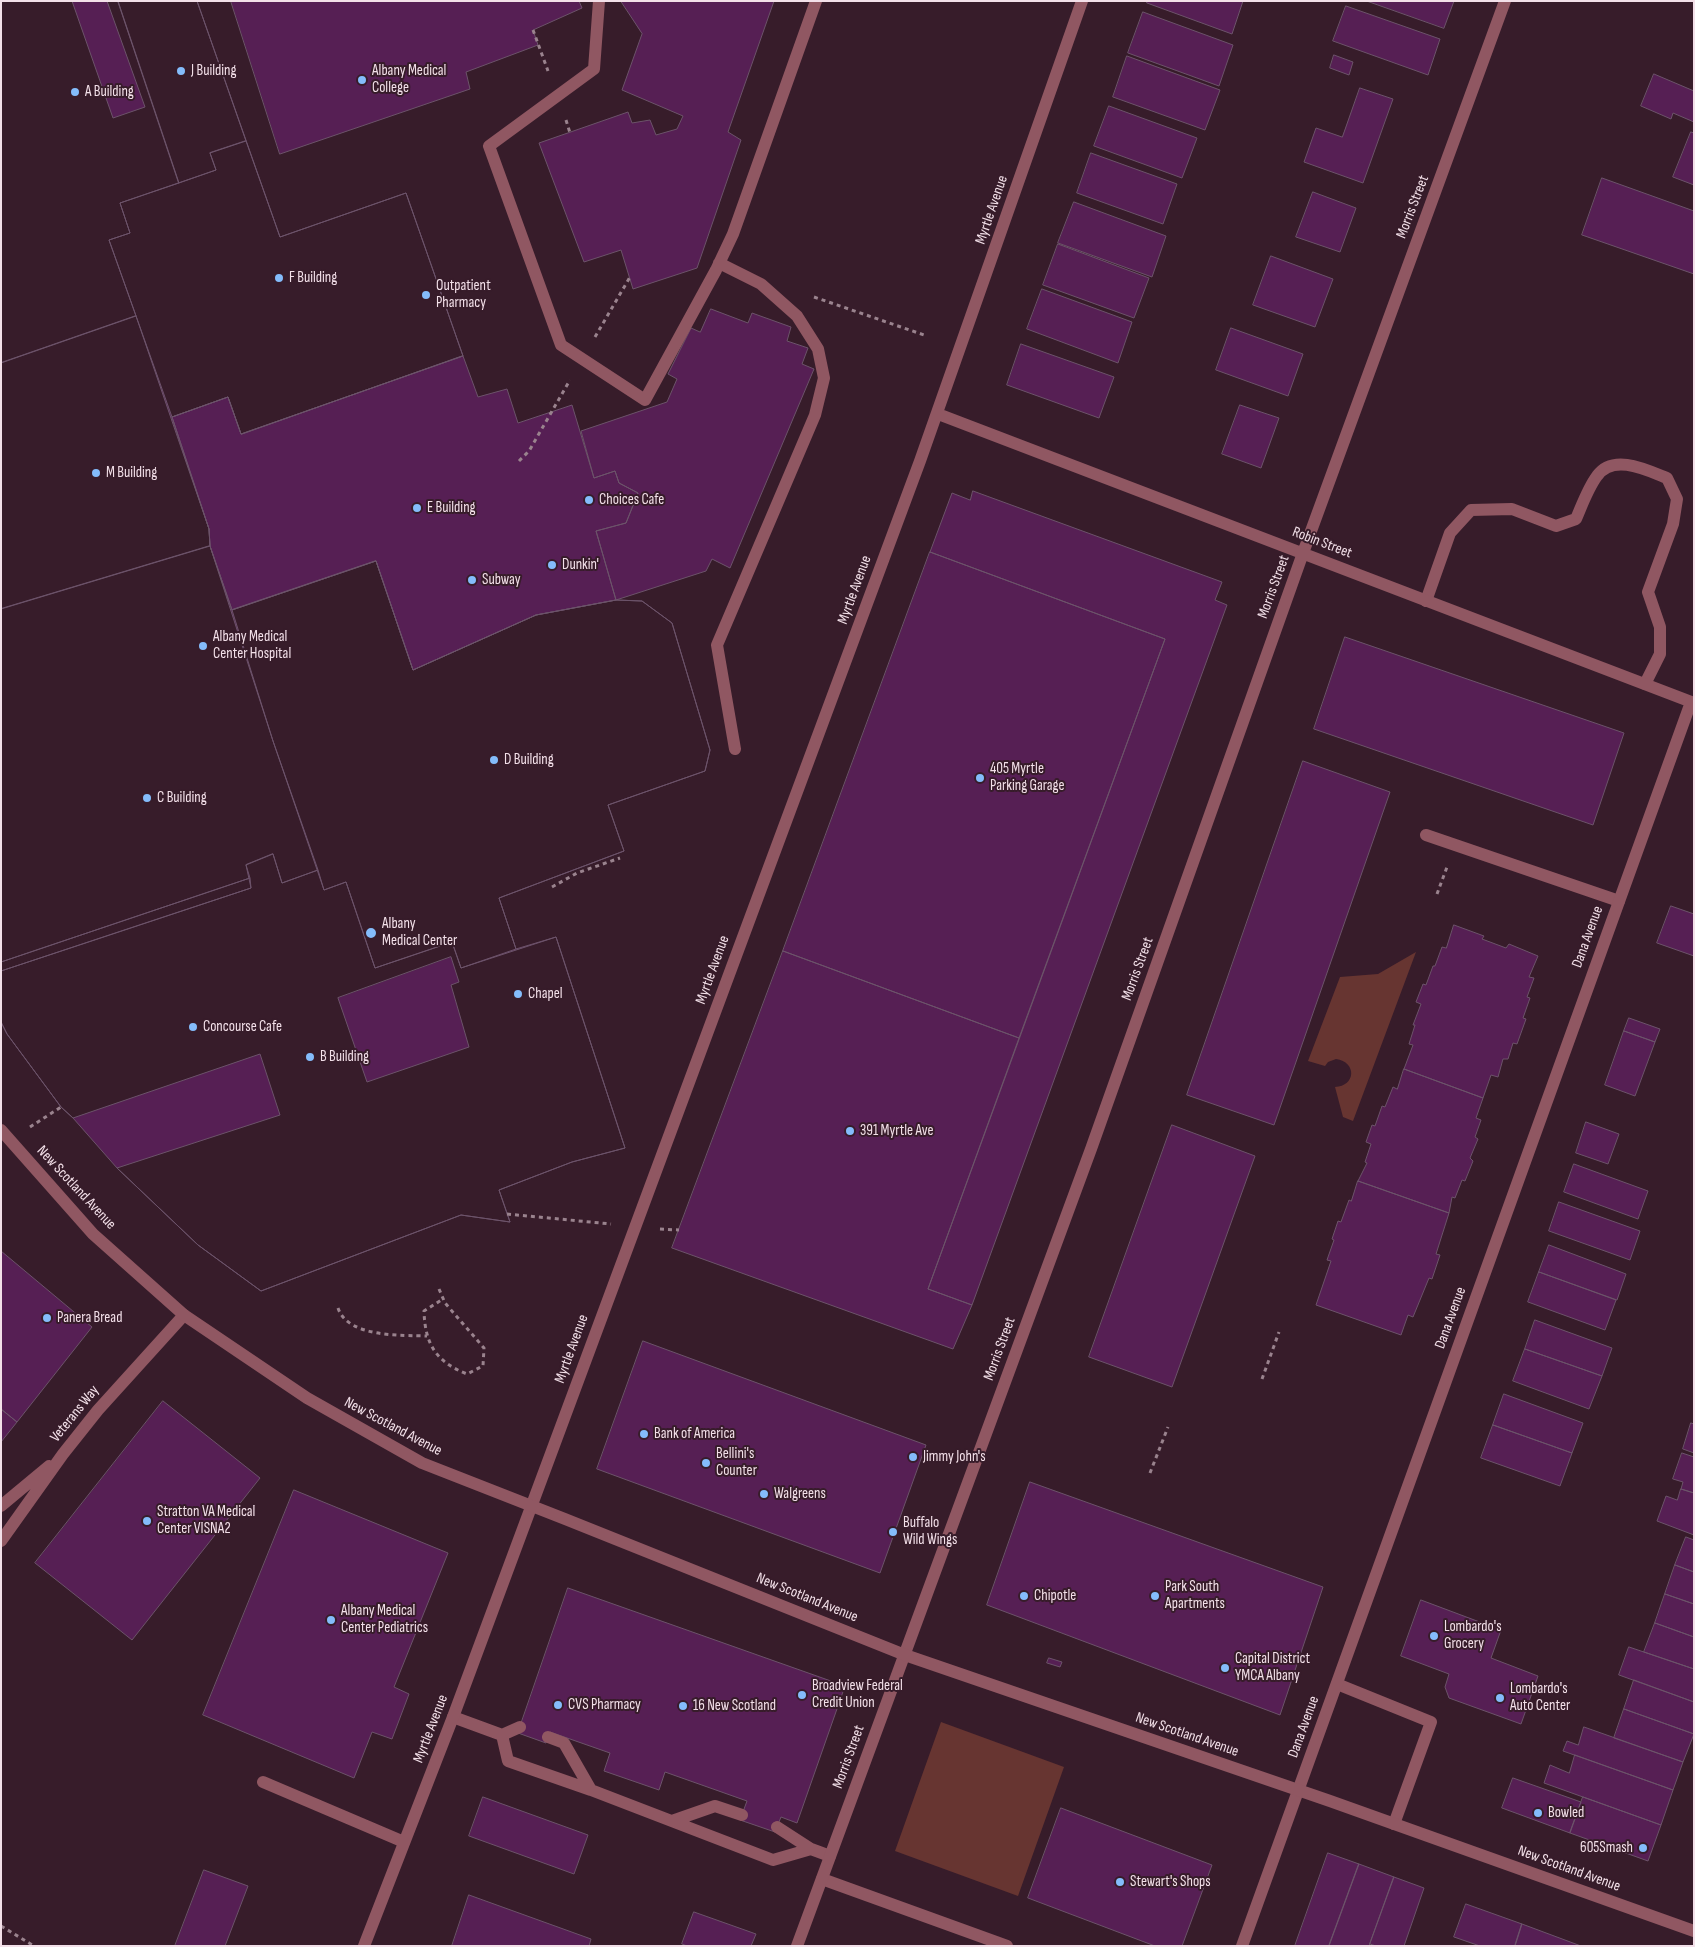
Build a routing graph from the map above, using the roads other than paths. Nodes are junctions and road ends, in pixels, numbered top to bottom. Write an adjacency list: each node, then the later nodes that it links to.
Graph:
1 (599, 1): 5 (street)
2 (816, 1): 5 (street)
3 (1082, 1): 6 (street, Myrtle Avenue)
4 (1505, 1): 7 (street, Morris Street)
5 (719, 263): 11 (street)
6 (938, 414): 7 (street, Robin Street); 17 (street, Myrtle Avenue)
7 (1303, 553): 8 (street, Robin Street); 20 (street, Morris Street)
8 (1426, 601): 9 (street, Robin Street); 9 (street)
9 (1645, 684): 10 (street, Robin Street)
10 (1692, 702): 13 (street, Dana Avenue)
11 (735, 749)
12 (1426, 835): 13 (street)
13 (1619, 901): 21 (street, Dana Avenue)
14 (1, 1130): 15 (street, New Scotland Avenue)
15 (184, 1315): 16 (street, Veterans Way); 17 (street, New Scotland Avenue)
16 (63, 1454): 18 (street); 19 (street, Veterans Way)
17 (531, 1505): 20 (street, New Scotland Avenue); 22 (street, Myrtle Avenue)
18 (1, 1506)
19 (1, 1541)
20 (904, 1656): 28 (street, New Scotland Avenue); 35 (street, Morris Street)
21 (1337, 1684): 28 (street, Dana Avenue); 31 (street)
22 (453, 1717): 24 (street); 33 (street, Myrtle Avenue)
23 (520, 1727): 24 (street)
24 (502, 1735): 27 (street)
25 (548, 1737): 27 (street)
26 (263, 1782): 33 (street)
27 (592, 1790): 30 (street)
28 (1298, 1790): 31 (street, New Scotland Avenue); 41 (street, Dana Avenue)
29 (742, 1815): 30 (street)
30 (672, 1821): 34 (street)
31 (1394, 1824): 37 (street, New Scotland Avenue)
32 (777, 1827): 34 (street)
33 (404, 1842): 38 (street, Myrtle Avenue)
34 (810, 1849): 35 (street)
35 (830, 1856): 36 (street, Morris Street)
36 (822, 1878): 39 (street, Morris Street); 40 (street)
37 (1694, 1931)
38 (364, 1946)
39 (797, 1946)
40 (1007, 1946)
41 (1242, 1946)

